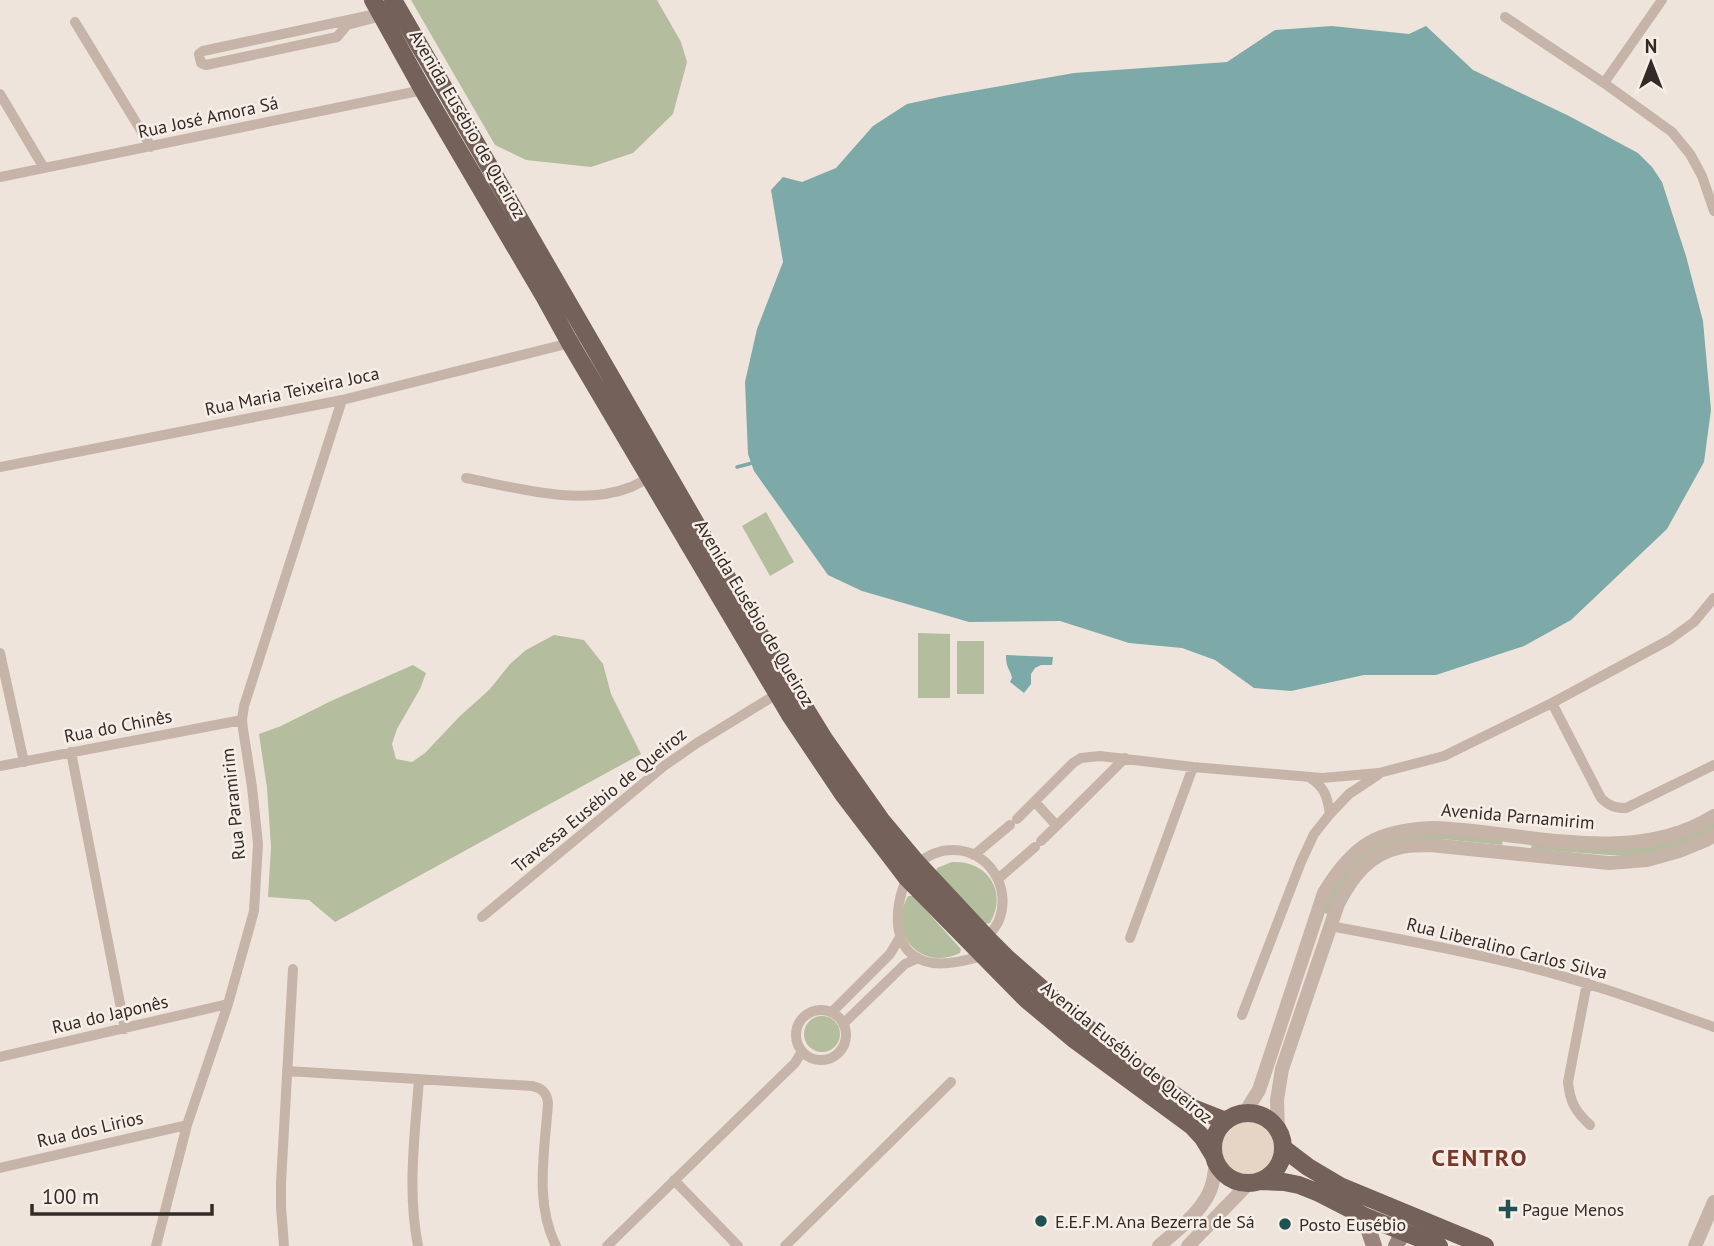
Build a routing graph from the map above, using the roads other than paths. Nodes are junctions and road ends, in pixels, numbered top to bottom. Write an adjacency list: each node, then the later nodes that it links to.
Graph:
1 (1662, 0): 11 (street)
2 (382, 7): 5 (street); 7 (street); 12 (main road, Avenida Eusébio de Queiroz); 18 (main road, Avenida Eusébio de Queiroz)
3 (1505, 17): 11 (street)
4 (75, 22): 14 (street)
5 (332, 24): 6 (street); 7 (street)
6 (282, 35): 8 (street); 9 (street)
7 (337, 37): 9 (street)
8 (264, 39): 10 (street); 10 (street)
9 (288, 49): 10 (street)
10 (269, 52)
11 (1604, 83): 17 (street)
12 (424, 90): 14 (street, Rua José Amora Sá); 19 (main road, Avenida Eusébio de Queiroz)
13 (0, 94): 15 (street)
14 (151, 147): 15 (street, Rua José Amora Sá)
15 (44, 168): 16 (street, Rua José Amora Sá)
16 (0, 177)
17 (1714, 211)
18 (586, 333): 19 (street, Rua Maria Teixeira Joca); 47 (main road, Avenida Eusébio de Queiroz)
19 (570, 343): 20 (street, Rua Maria Teixeira Joca); 22 (main road, Avenida Eusébio de Queiroz)
20 (342, 400): 21 (street, Rua Maria Teixeira Joca); 28 (street, Rua Paramirim)
21 (0, 467)
22 (650, 477): 23 (street); 26 (main road, Avenida Eusébio de Queiroz)
23 (466, 478)
24 (1714, 598): 27 (street)
25 (0, 653): 32 (street)
26 (777, 694): 47 (main road, Avenida Eusébio de Queiroz); 49 (street, Travessa Eusébio de Queiroz)
27 (1552, 703): 33 (street); 36 (street)
28 (242, 720): 29 (street, Rua do Chinês); 60 (street, Rua Paramirim)
29 (71, 752): 32 (street, Rua do Chinês); 66 (street)
30 (1100, 756): 31 (street); 37 (street); 39 (street)
31 (1125, 758): 35 (street); 37 (street)
32 (24, 762): 34 (street, Rua do Chinês)
33 (1714, 765)
34 (0, 766)
35 (1193, 767): 38 (street); 52 (street)
36 (1379, 774): 38 (street); 40 (street)
37 (1107, 776): 42 (street)
38 (1309, 777): 40 (street)
39 (1035, 802): 42 (street); 46 (street)
40 (1330, 814): 63 (street)
41 (1714, 816): 43 (street, Avenida Parnamirim)
42 (1056, 825): 48 (street)
43 (1514, 835): 45 (street); 59 (street, Avenida Parnamirim)
44 (1714, 835): 45 (street, Avenida Parnamirim)
45 (1513, 853): 50 (street, Avenida Parnamirim)
46 (974, 855): 47 (street); 48 (street)
47 (912, 870): 51 (street); 53 (main road, Avenida Eusébio de Queiroz)
48 (998, 879): 53 (street)
49 (482, 917)
50 (1330, 926): 58 (street, Rua Liberalino Carlos Silva); 61 (street, Avenida Parnamirim)
51 (900, 937): 54 (street); 55 (street)
52 (1129, 938)
53 (985, 947): 54 (street); 73 (main road, Avenida Eusébio de Queiroz); 78 (main road, Avenida Eusébio de Queiroz)
54 (918, 958): 57 (street)
55 (876, 968): 57 (street); 62 (street)
56 (293, 970): 69 (street)
57 (888, 980): 64 (street)
58 (1587, 983): 65 (street, Rua Liberalino Carlos Silva); 75 (street)
59 (1288, 1002): 61 (street); 72 (street, Avenida Parnamirim)
60 (228, 1004): 66 (street, Rua do Japonês); 74 (street, Rua Paramirim)
61 (1304, 1006): 76 (street, Avenida Parnamirim)
62 (832, 1012): 64 (street); 67 (street)
63 (1242, 1015)
64 (843, 1024): 67 (street)
65 (1714, 1027)
66 (125, 1029): 68 (street, Rua do Japonês)
67 (802, 1051): 80 (street)
68 (0, 1057)
69 (287, 1071): 70 (street); 86 (street)
70 (419, 1079): 87 (street); 88 (street)
71 (951, 1082): 91 (street)
72 (1244, 1114): 73 (main road); 76 (main road)
73 (1226, 1121): 78 (main road)
74 (187, 1125): 79 (street, Rua dos Lirios); 85 (street, Rua Paramirim)
75 (1590, 1125)
76 (1278, 1130): 77 (main road)
77 (1283, 1148): 81 (main road); 96 (main road)
78 (1215, 1159): 81 (main road); 92 (street)
79 (0, 1168)
80 (674, 1180): 89 (street); 90 (street)
81 (1255, 1182): 83 (main road); 93 (street)
82 (1714, 1202): 97 (street)
83 (1364, 1216): 84 (main road); 94 (main road)
84 (1399, 1239): 95 (main road)
85 (156, 1246)
86 (284, 1246)
87 (418, 1246)
88 (556, 1246)
89 (607, 1246)
90 (738, 1246)
91 (785, 1246)
92 (1159, 1246)
93 (1188, 1246)
94 (1374, 1246)
95 (1439, 1246)
96 (1485, 1246)
97 (1695, 1246)

